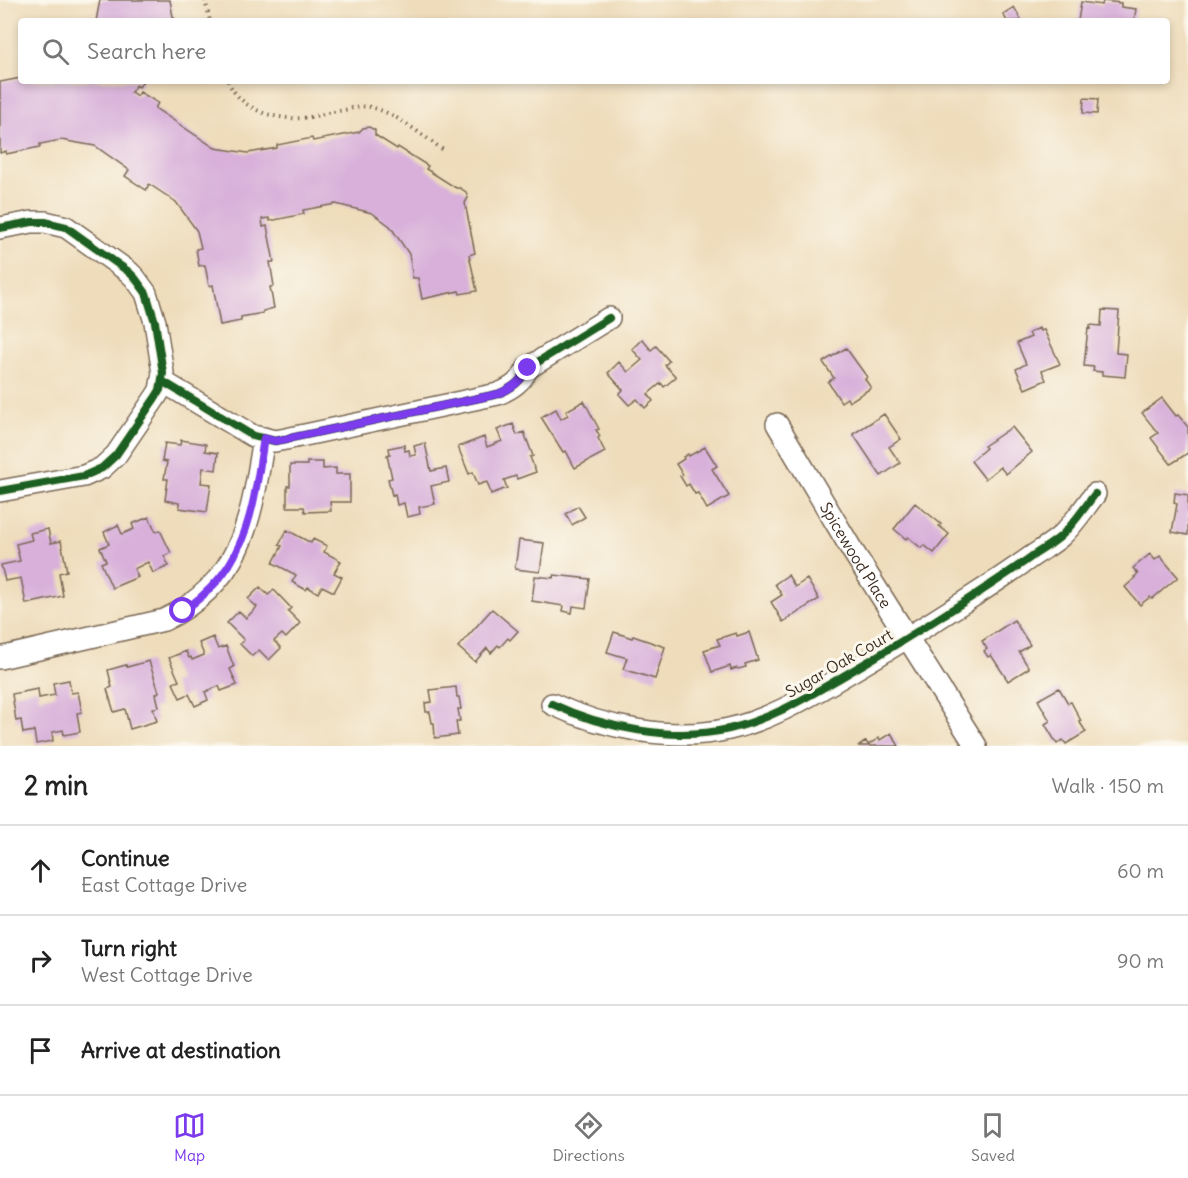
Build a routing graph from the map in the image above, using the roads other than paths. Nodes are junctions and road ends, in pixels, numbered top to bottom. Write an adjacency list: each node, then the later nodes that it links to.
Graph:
1 (0, 228): 3 (street)
2 (609, 318): 5 (street)
3 (162, 381): 5 (street); 6 (street)
4 (777, 424): 8 (street, Spicewood Place)
5 (264, 438): 9 (street)
6 (0, 491)
7 (1095, 494): 8 (street, Sugar Oak Court)
8 (909, 638): 11 (street, Sugar Oak Court); 12 (street, Spicewood Place)
9 (0, 658)
10 (552, 704): 11 (street, Sugar Oak Court)
11 (639, 738)
12 (976, 746)

